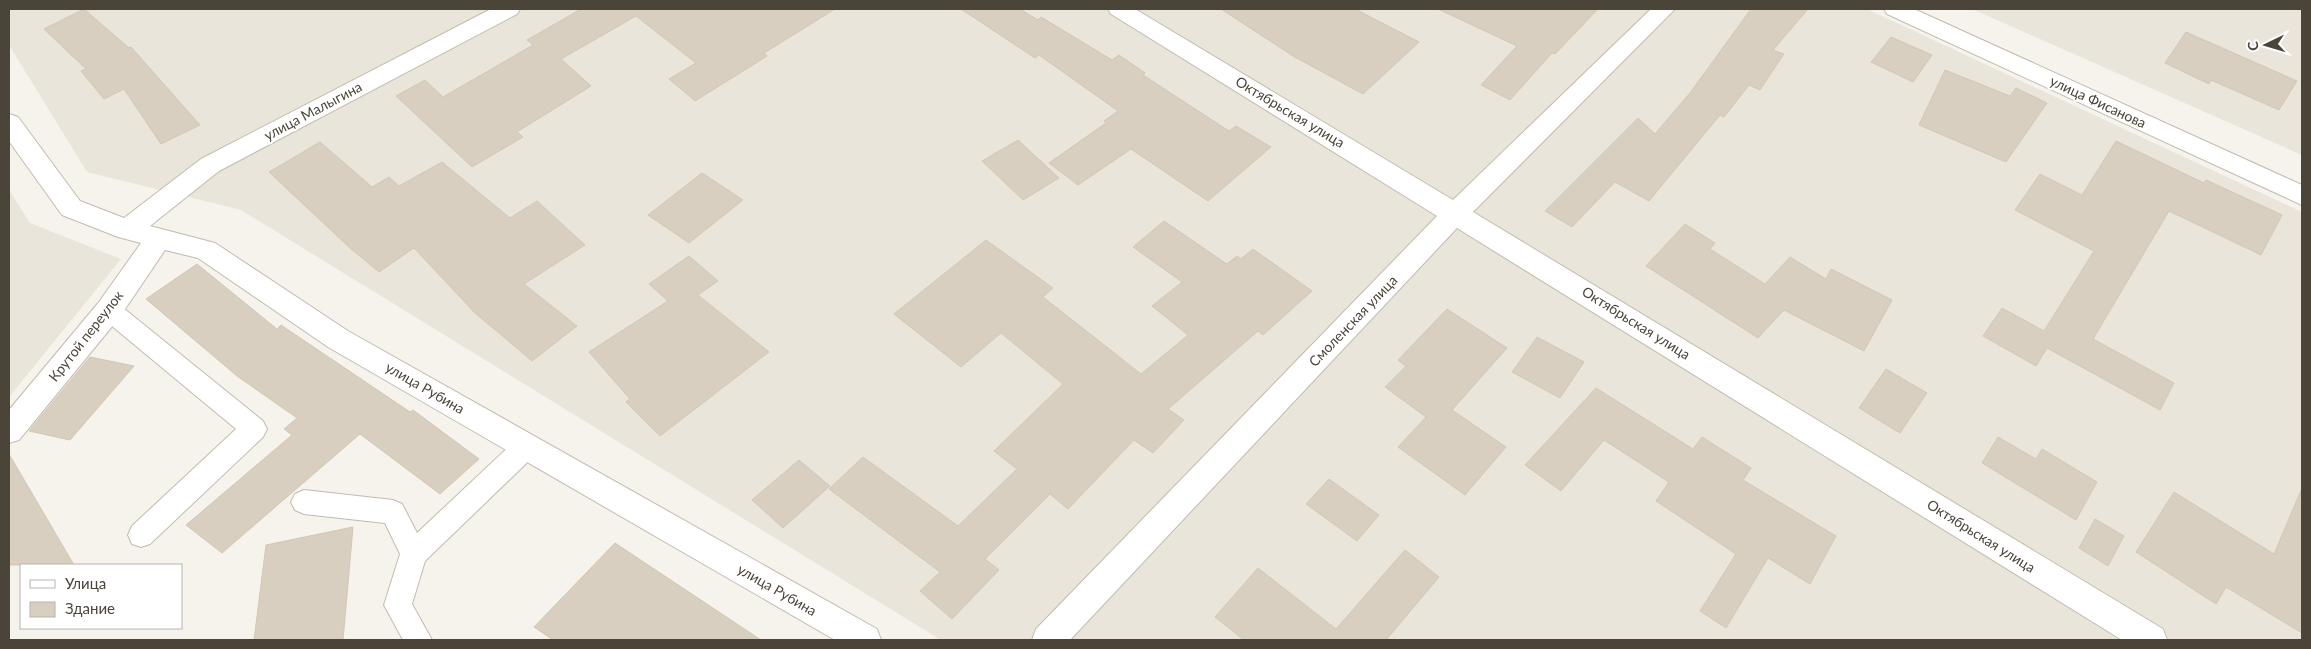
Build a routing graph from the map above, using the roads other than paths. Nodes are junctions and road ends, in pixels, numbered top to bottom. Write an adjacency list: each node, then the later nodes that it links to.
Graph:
1 (508, 9): 8 (street, улица Малыгина)
2 (1119, 9): 7 (street, Октябрьская улица)
3 (1664, 9): 7 (street, Смоленская улица)
4 (1894, 9): 6 (street, улица Фисанова)
5 (9, 123): 8 (street, улица Рубина)
6 (2302, 196)
7 (1456, 213): 18 (street, Смоленская улица); 19 (street, Октябрьская улица)
8 (127, 230): 9 (street, улица Рубина)
9 (159, 238): 10 (street, Крутой переулок); 12 (street, улица Рубина)
10 (108, 310): 11 (street, Крутой переулок); 14 (lane)
11 (9, 431)
12 (527, 446): 15 (lane); 17 (street, улица Рубина)
13 (304, 502): 15 (lane)
14 (141, 535)
15 (414, 554): 16 (lane)
16 (418, 640)
17 (865, 640)
18 (1048, 640)
19 (2151, 640)

